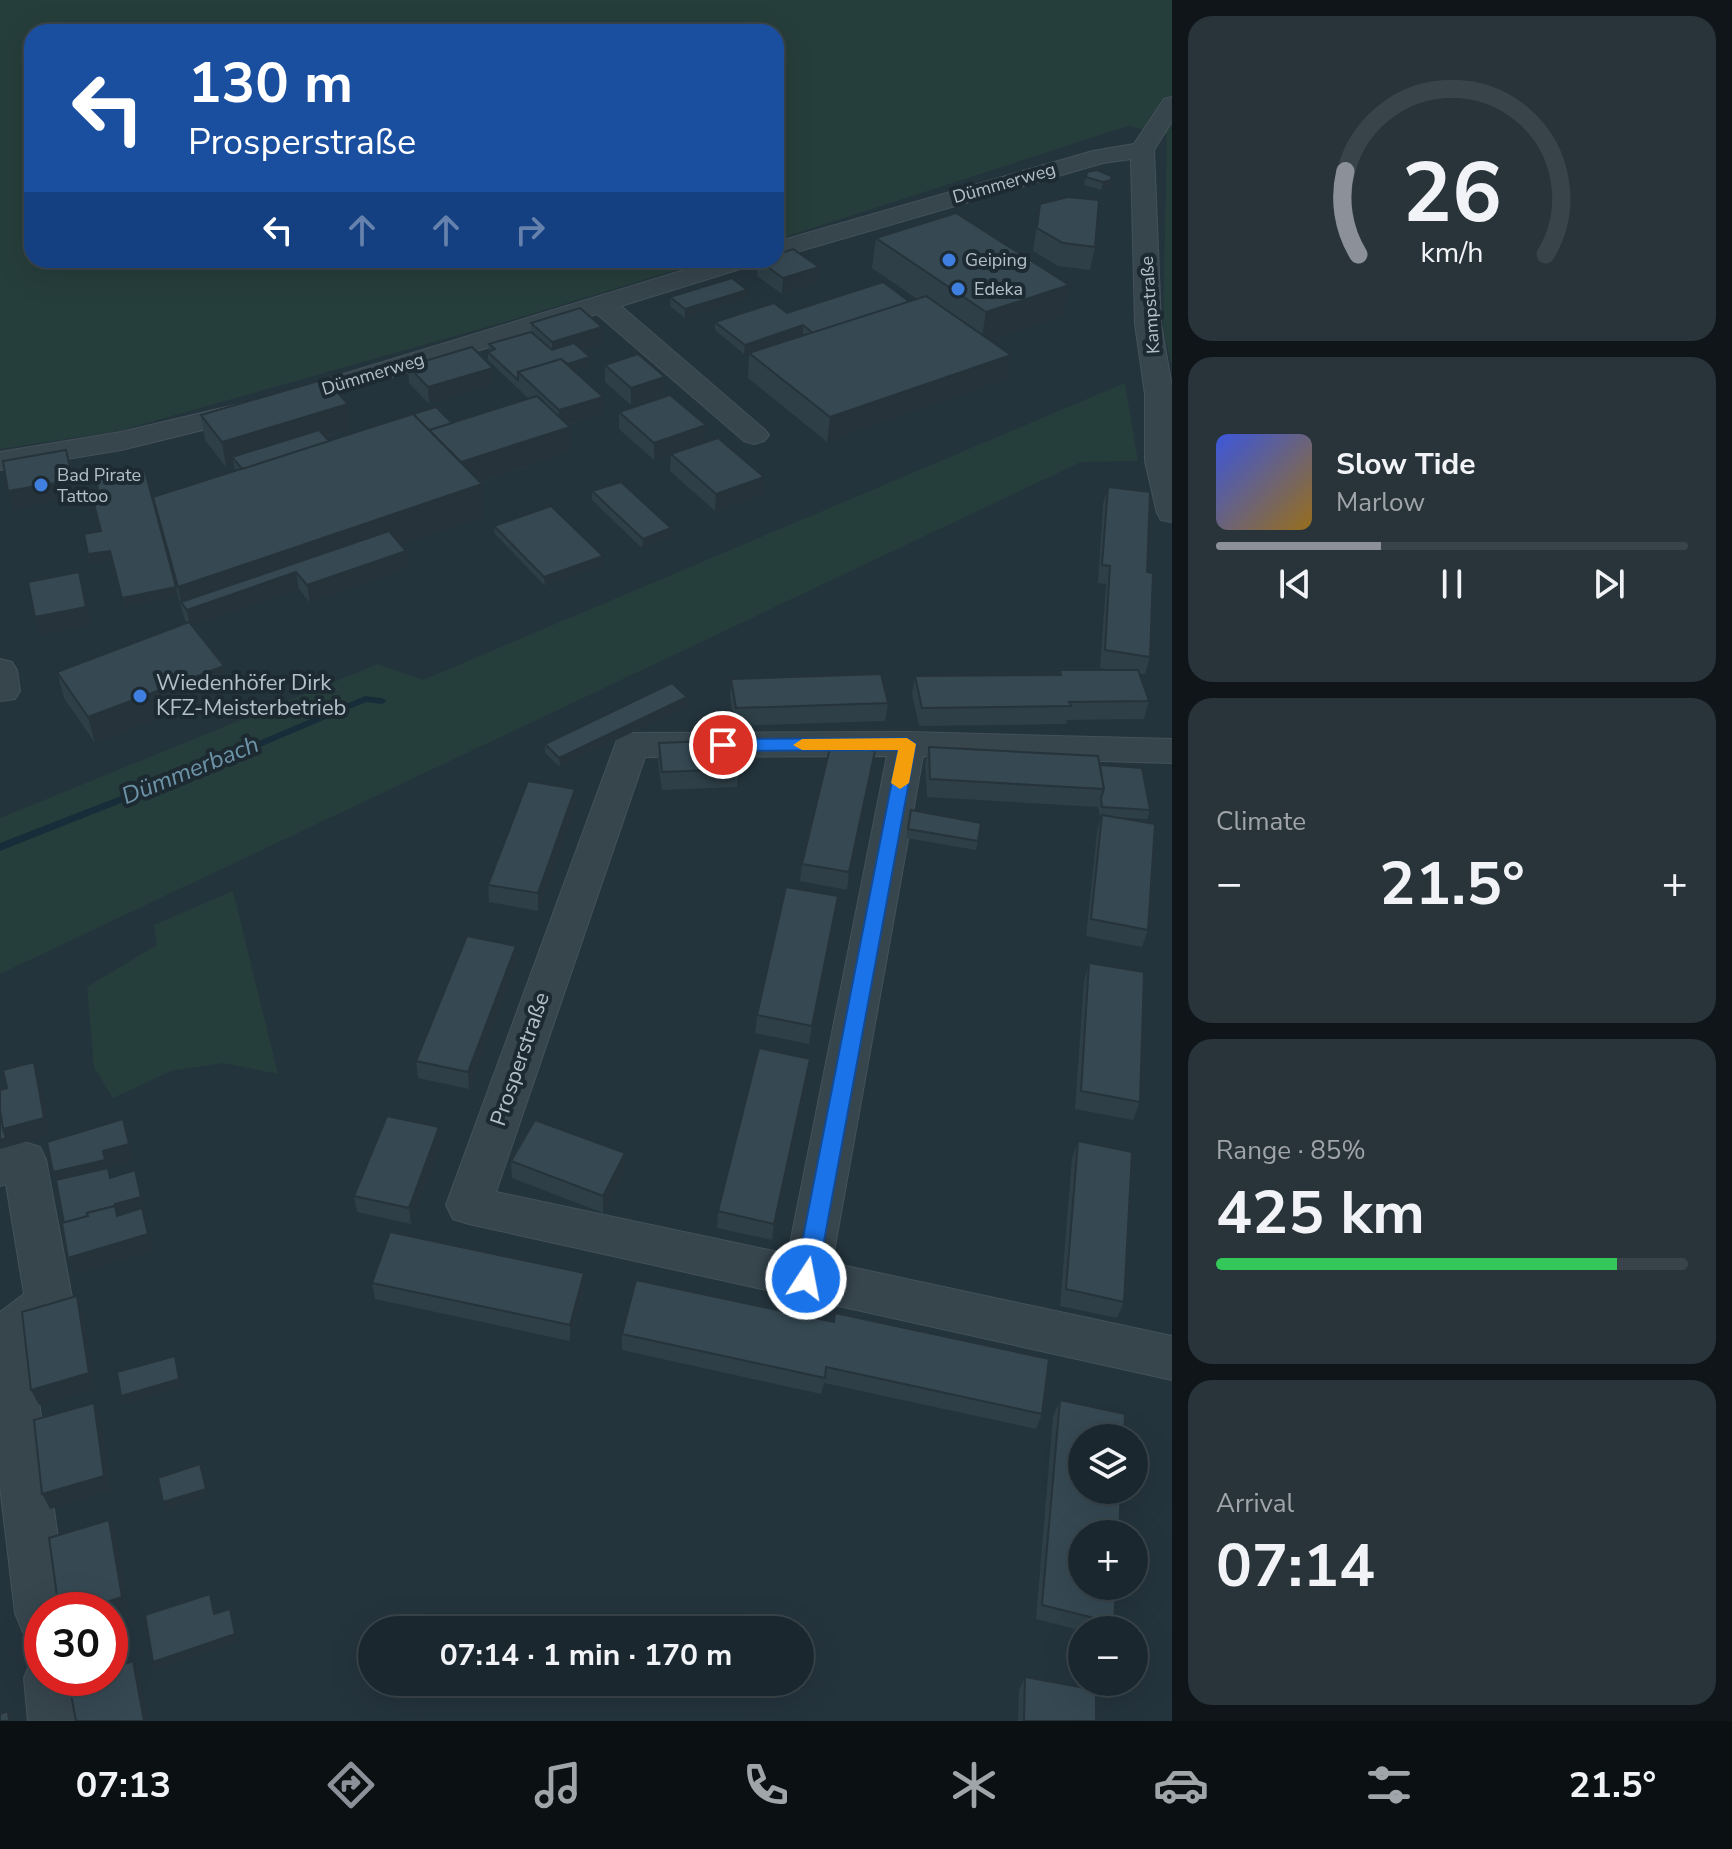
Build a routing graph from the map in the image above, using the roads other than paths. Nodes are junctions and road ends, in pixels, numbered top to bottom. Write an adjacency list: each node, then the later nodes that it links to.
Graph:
1 (1172, 104): 2 (street)
2 (1142, 150): 3 (street, Dümmerweg); 8 (street, Kampstraße)
3 (784, 248)
4 (718, 268): 5 (street, Dümmerweg)
5 (602, 304): 6 (street); 7 (street, Dümmerweg)
6 (754, 435)
7 (0, 461)
8 (1172, 513)
9 (907, 744): 10 (street, Prosperstraße); 12 (street); 12 (street, Prosperstraße)
10 (1172, 751)
11 (0, 1167): 13 (street)
12 (806, 1279): 14 (street, Prosperstraße)
13 (3, 1335): 15 (street)
14 (1172, 1358)
15 (39, 1592)
16 (53, 1696): 17 (street)
17 (56, 1721)

